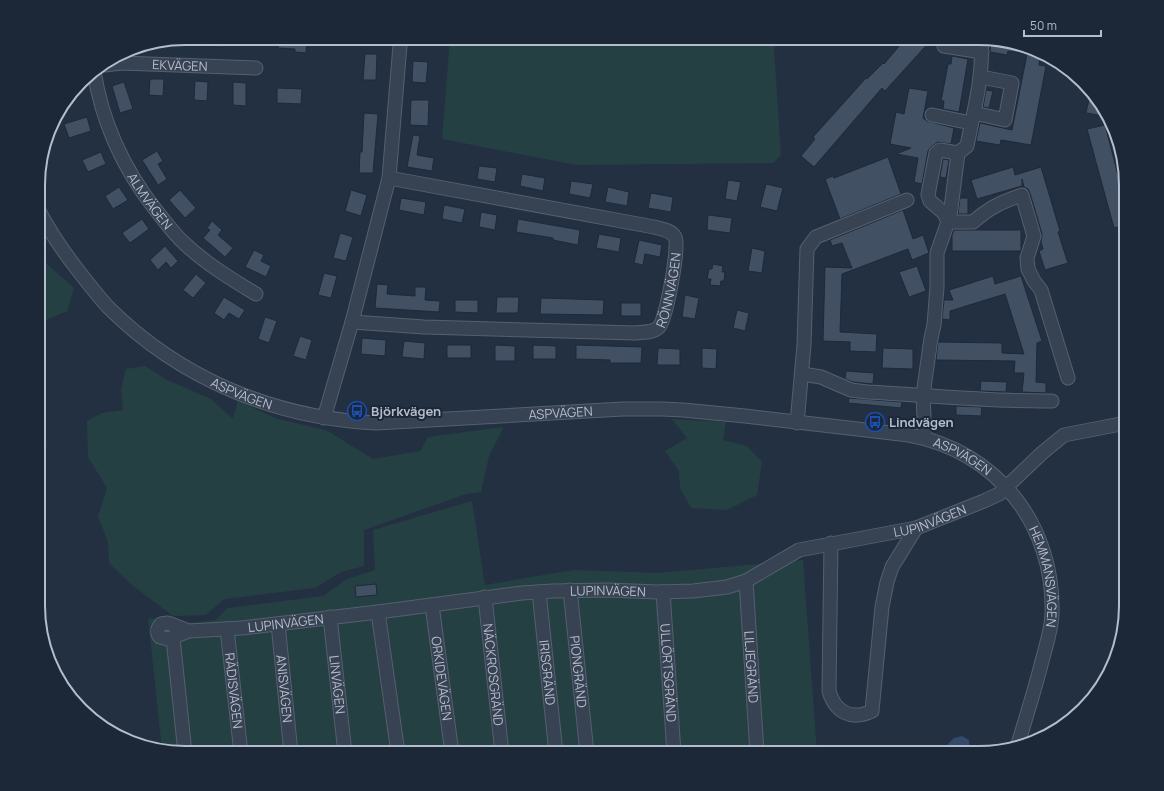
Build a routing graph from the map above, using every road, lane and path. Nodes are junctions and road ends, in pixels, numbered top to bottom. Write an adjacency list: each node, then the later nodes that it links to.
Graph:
1 (400, 45): 12 (street)
2 (982, 45): 4 (street)
3 (944, 46): 4 (street)
4 (982, 52): 7 (street)
5 (115, 64): 6 (street, EKVÄGEN)
6 (256, 68)
7 (981, 77): 10 (street); 10 (street)
8 (95, 78): 16 (street, ALMVÄGEN)
9 (932, 115): 10 (street)
10 (973, 118): 11 (street)
11 (958, 153): 15 (street); 15 (street)
12 (389, 178): 17 (street); 17 (street, RÖNNVÄGEN)
13 (907, 200): 18 (street)
14 (45, 222): 22 (street, ASPVÄGEN)
15 (948, 222): 19 (street); 20 (street)
16 (256, 294)
17 (352, 322): 22 (street)
18 (802, 374): 20 (street); 23 (street)
19 (1068, 378)
20 (923, 396): 21 (street); 25 (street)
21 (1052, 401)
22 (324, 418): 23 (street, ASPVÄGEN)
23 (797, 423): 25 (street, ASPVÄGEN)
24 (1119, 424): 26 (street)
25 (925, 438): 26 (street, ASPVÄGEN)
26 (1006, 487): 27 (street, LUPINVÄGEN); 41 (street, HEMMANSVÄGEN)
27 (916, 528): 28 (street, LUPINVÄGEN); 28 (street)
28 (831, 543): 29 (street, LUPINVÄGEN)
29 (746, 581): 32 (street, LUPINVÄGEN); 52 (street, LILJEGRÄND)
30 (570, 590): 31 (street, LUPINVÄGEN); 32 (street, LUPINVÄGEN); 50 (street, PIONGRÄND)
31 (539, 592): 33 (street, LUPINVÄGEN); 49 (street, IRISGRÄND)
32 (663, 592): 51 (street, ULLÖRTSGRÄND)
33 (485, 597): 34 (street, LUPINVÄGEN); 48 (street, NÄCKROSGRÄND)
34 (432, 605): 35 (street, LUPINVÄGEN); 47 (street, ORKIDEVÄGEN)
35 (378, 612): 36 (street, LUPINVÄGEN); 46 (street)
36 (330, 617): 37 (street, LUPINVÄGEN); 45 (street, LINVÄGEN)
37 (278, 624): 38 (street, LUPINVÄGEN); 44 (street, ANISVÄGEN)
38 (227, 628): 39 (street, LUPINVÄGEN); 43 (street, RÄDISVÄGEN)
39 (189, 631): 40 (street, LUPINVÄGEN); 40 (street, LUPINVÄGEN)
40 (172, 638): 42 (street)
41 (1019, 740)
42 (184, 746)
43 (240, 746)
44 (290, 746)
45 (344, 746)
46 (397, 746)
47 (451, 746)
48 (501, 746)
49 (555, 746)
50 (586, 746)
51 (674, 746)
52 (757, 746)

